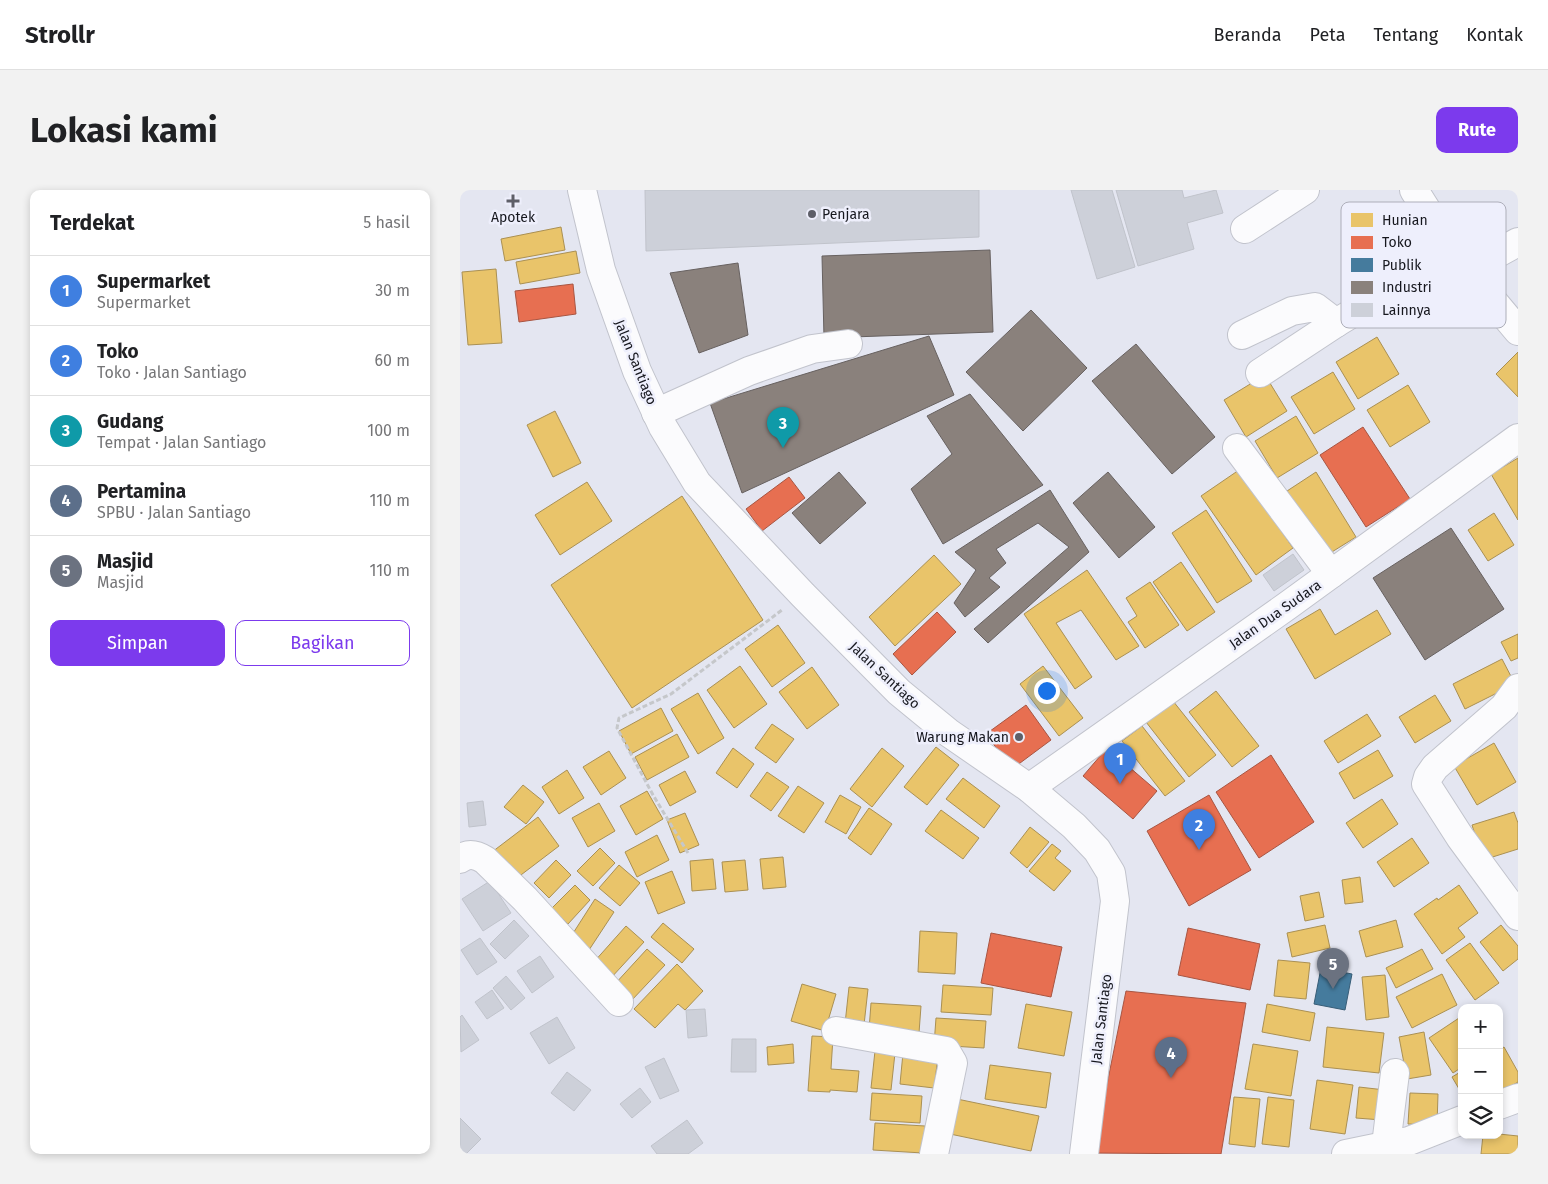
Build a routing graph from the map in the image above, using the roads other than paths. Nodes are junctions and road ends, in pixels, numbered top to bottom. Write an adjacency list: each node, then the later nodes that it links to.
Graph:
1 (582, 190): 15 (main road, Jalan Santiago)
2 (1305, 190): 5 (main road)
3 (1414, 190): 4 (main road)
4 (1422, 202)
5 (1245, 229)
6 (1518, 242): 7 (main road)
7 (1506, 246)
8 (1506, 317): 11 (main road)
9 (1341, 320): 10 (main road)
10 (1336, 323): 12 (main road); 14 (main road)
11 (1518, 331)
12 (1242, 335)
13 (848, 344): 15 (main road)
14 (1260, 373)
15 (656, 413): 20 (main road, Jalan Santiago)
16 (1518, 438): 18 (main road, Jalan Dua Sudara)
17 (1237, 448): 18 (main road)
18 (1331, 574): 20 (main road, Jalan Dua Sudara)
19 (1518, 688): 22 (main road)
20 (1029, 788): 31 (main road, Jalan Santiago)
21 (460, 859): 23 (main road)
22 (1518, 916)
23 (619, 1002)
24 (836, 1031): 30 (main road)
25 (1394, 1073): 29 (main road)
26 (1518, 1098): 27 (main road)
27 (1503, 1104)
28 (1458, 1122): 29 (main road)
29 (1386, 1145): 32 (main road)
30 (934, 1154)
31 (1084, 1154)
32 (1346, 1154)

